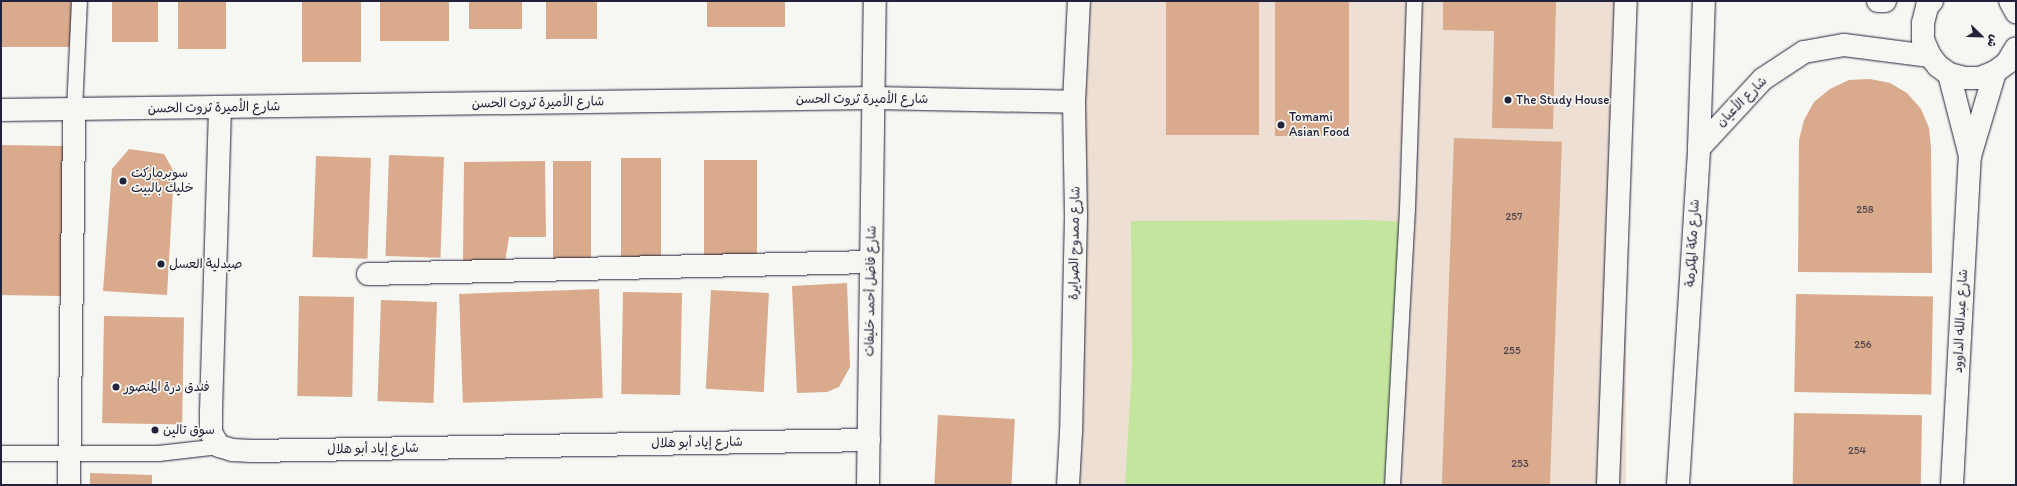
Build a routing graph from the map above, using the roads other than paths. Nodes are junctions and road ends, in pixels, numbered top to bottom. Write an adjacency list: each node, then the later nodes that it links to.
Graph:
1 (79, 1): 20 (lane)
2 (875, 1): 16 (street, شارع فاضل أحمد خليفات)
3 (1079, 1): 17 (street, شارع ممدوح الصرايرة)
4 (1414, 1): 32 (lane)
5 (1626, 1): 33 (street)
6 (1704, 1): 21 (street, شارع مكة المكرمة)
7 (1878, 1): 8 (street)
8 (1885, 1)
9 (1932, 1): 13 (street)
10 (2010, 1): 11 (street)
11 (2016, 12)
12 (2016, 50): 14 (street)
13 (1930, 56): 15 (street); 21 (street, شارع الأعيان)
14 (1995, 72): 15 (street); 22 (street, شارع عبدالله الداوود)
15 (1949, 74): 22 (street, شارع عبدالله الداوود)
16 (874, 98): 17 (street, شارع الأميرة ثروت الحسن); 18 (street, شارع الأميرة ثروت الحسن); 23 (street, شارع فاضل أحمد خليفات)
17 (1074, 102): 31 (street, شارع ممدوح الصرايرة)
18 (220, 108): 20 (street, شارع الأميرة ثروت الحسن); 26 (street)
19 (1, 110): 20 (street, شارع الأميرة ثروت الحسن)
20 (74, 110): 27 (street)
21 (1699, 148): 34 (street, شارع مكة المكرمة)
22 (1970, 156): 35 (street, شارع عبدالله الداوود)
23 (871, 262): 24 (street); 25 (street, شارع فاضل أحمد خليفات)
24 (368, 274)
25 (869, 440): 26 (street, شارع إياد أبو هلال); 30 (street, شارع فاضل أحمد خليفات)
26 (219, 446): 27 (lane)
27 (69, 452): 28 (lane); 29 (street)
28 (1, 453)
29 (69, 485)
30 (868, 485)
31 (1068, 485)
32 (1392, 485)
33 (1608, 485)
34 (1678, 485)
35 (1952, 485)

